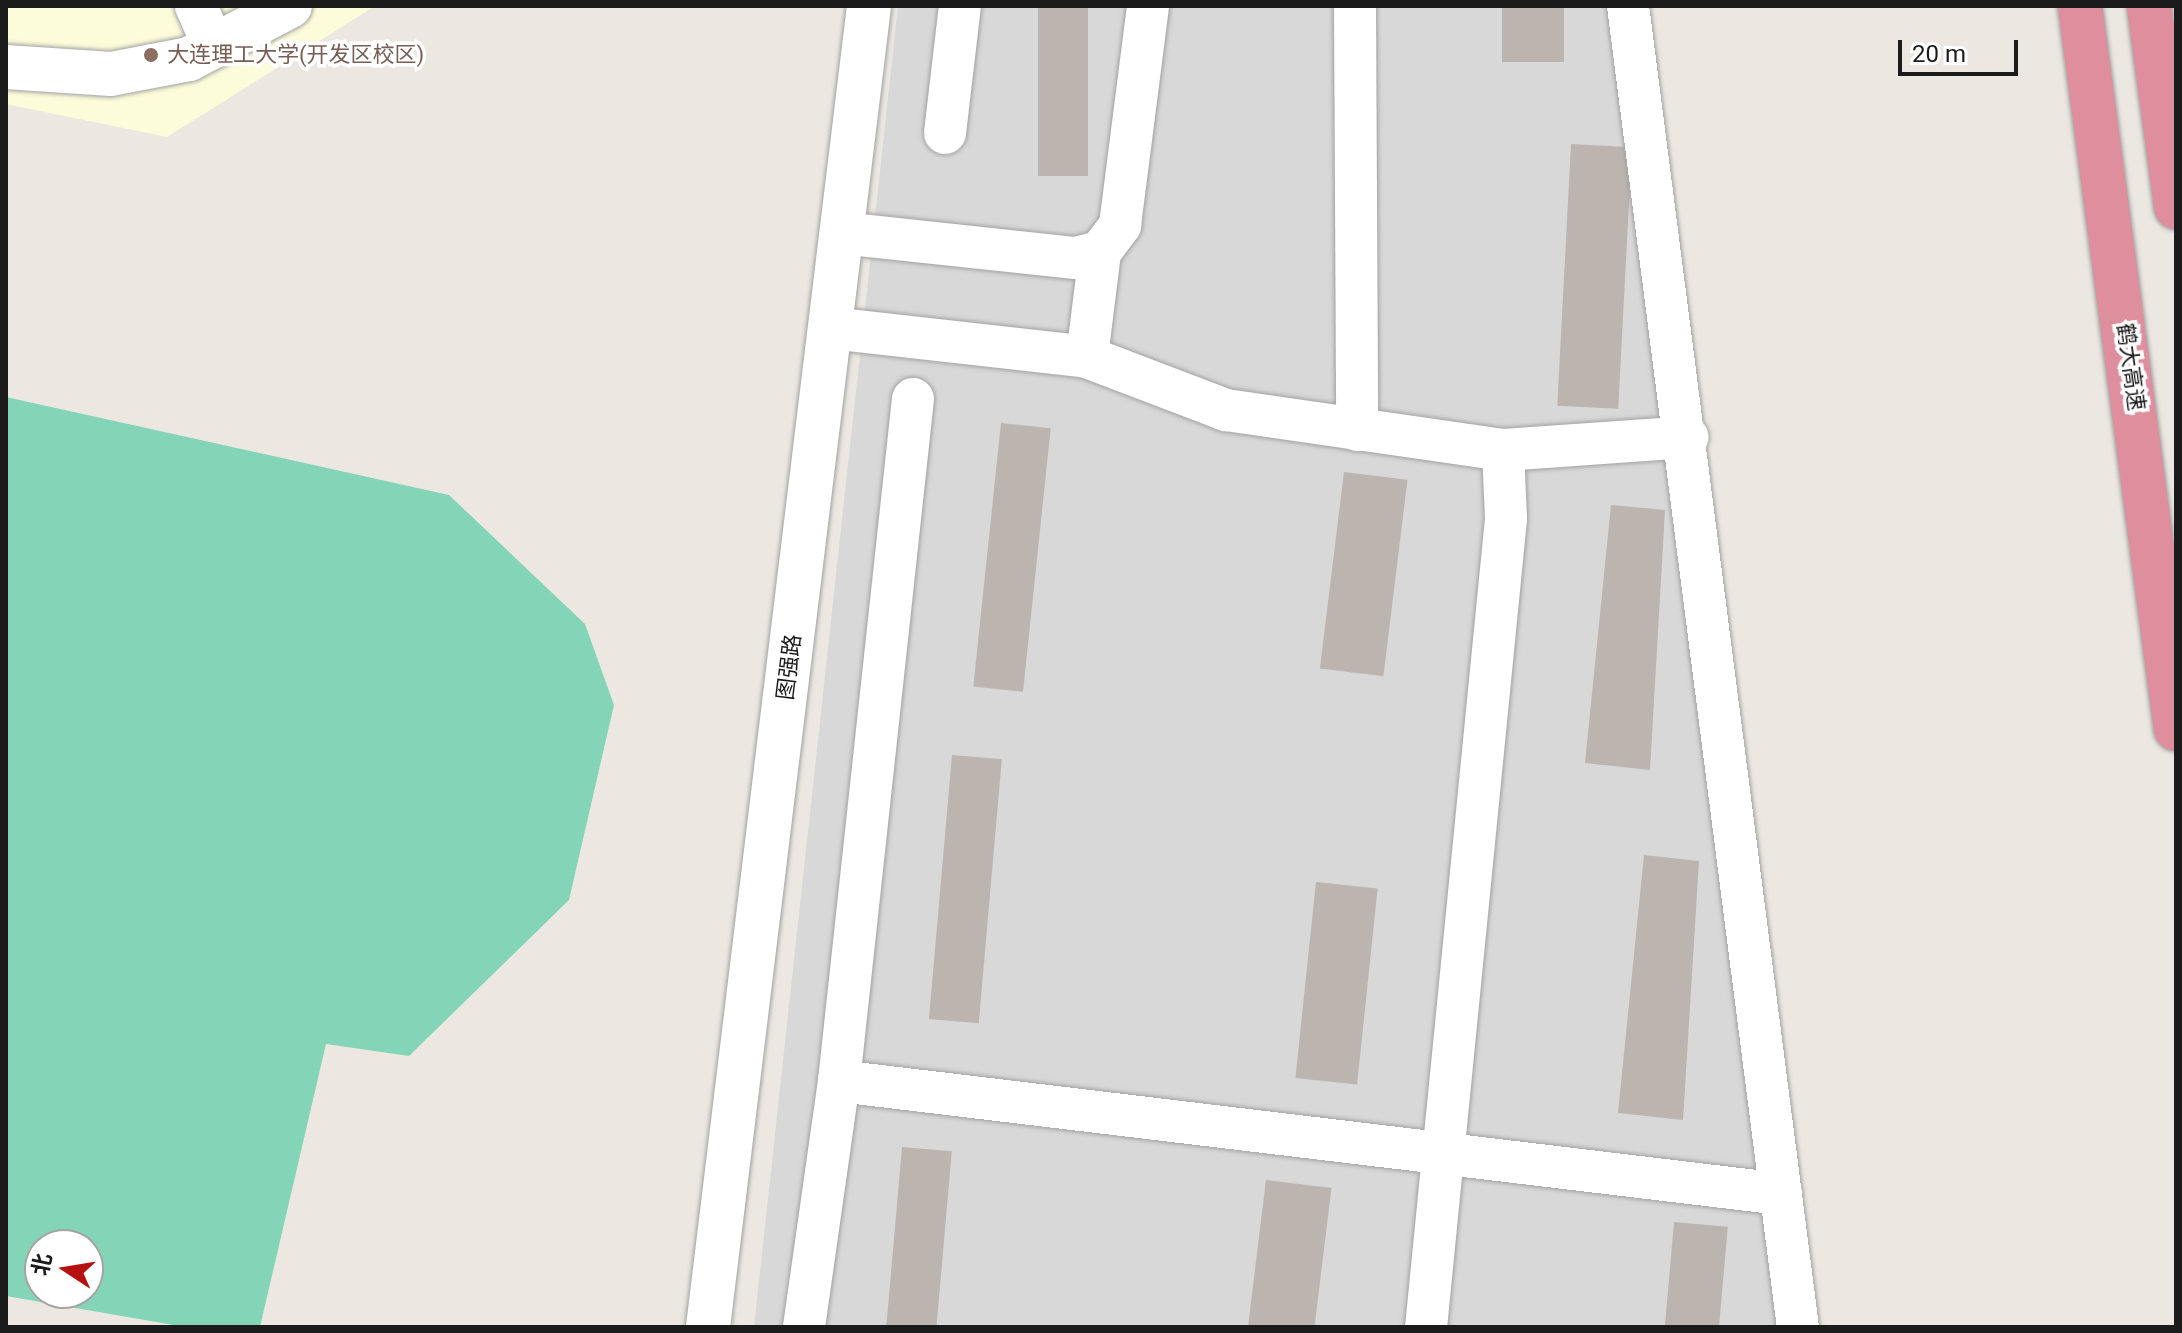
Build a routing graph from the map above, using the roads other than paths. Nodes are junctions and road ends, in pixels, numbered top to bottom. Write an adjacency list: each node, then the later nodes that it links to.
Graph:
1 (196, 6): 10 (street)
2 (290, 6): 10 (street)
3 (869, 6): 14 (street, 图强路)
4 (960, 6): 12 (street)
5 (1148, 6): 15 (street)
6 (1355, 6): 19 (street)
7 (1628, 6): 20 (street)
8 (2080, 6): 22 (highway, 鹤大高速)
9 (2149, 6): 13 (highway)
10 (214, 47): 11 (street)
11 (6, 67)
12 (945, 133)
13 (2176, 207)
14 (841, 233): 15 (street); 16 (street, 图强路)
15 (1100, 252): 17 (street)
16 (830, 328): 17 (street); 26 (street, 图强路)
17 (1087, 357): 19 (street)
18 (913, 399): 23 (street)
19 (1357, 430): 21 (street)
20 (1688, 437): 21 (street); 25 (street)
21 (1503, 450): 24 (street)
22 (2176, 729)
23 (839, 1081): 24 (street); 27 (street)
24 (1448, 1159): 25 (street); 28 (street)
25 (1781, 1194): 29 (street)
26 (708, 1327)
27 (804, 1327)
28 (1426, 1327)
29 (1798, 1327)

